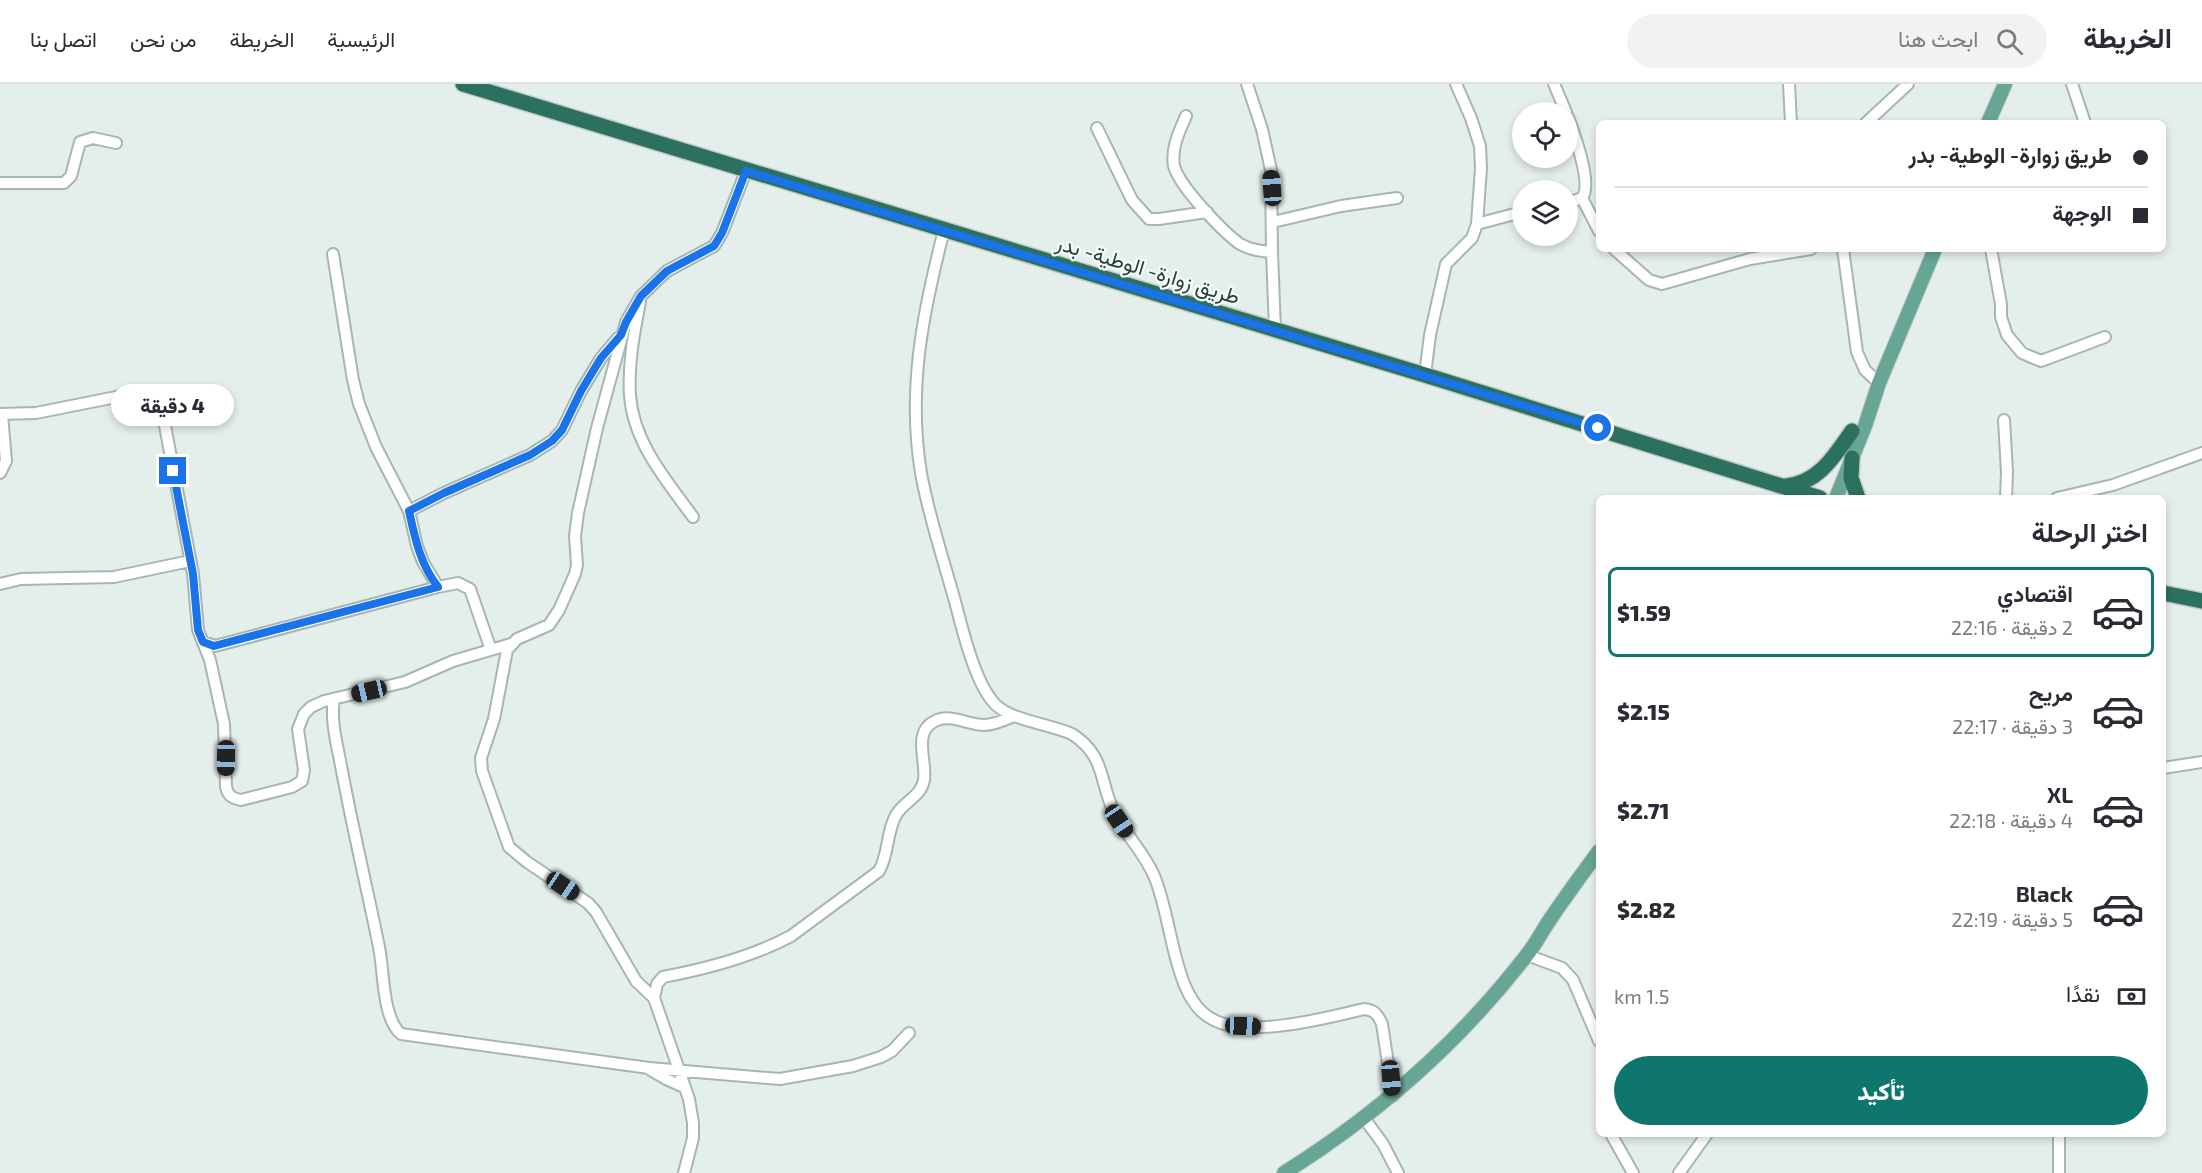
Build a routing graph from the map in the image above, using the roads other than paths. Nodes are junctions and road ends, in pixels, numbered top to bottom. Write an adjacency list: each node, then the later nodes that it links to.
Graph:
1 (463, 84): 18 (highway, طريق زوارة- الوطية- بدر)
2 (1247, 84): 25 (street)
3 (1456, 84): 26 (street)
4 (1554, 84): 9 (street)
5 (1789, 84): 11 (street)
6 (1908, 84): 12 (street)
7 (2004, 84): 13 (main road)
8 (2072, 84): 14 (street)
9 (1562, 102)
10 (1186, 116): 23 (street)
11 (1791, 120)
12 (1869, 120)
13 (1989, 120)
14 (2084, 120)
15 (1097, 128): 23 (street)
16 (116, 143): 19 (street)
17 (1578, 154): 21 (street)
18 (746, 171): 28 (highway, طريق زوارة- الوطية- بدر); 36 (street)
19 (0, 183)
20 (1397, 198): 25 (street)
21 (1582, 198): 22 (street); 27 (street)
22 (1578, 199)
23 (1208, 212): 29 (street)
24 (1512, 215): 26 (street)
25 (1273, 222): 29 (street)
26 (1477, 224): 40 (street)
27 (1596, 225)
28 (944, 230): 37 (highway, طريق زوارة- الوطية- بدر); 68 (street)
29 (1272, 252): 37 (street)
30 (1617, 252): 31 (street)
31 (1793, 252)
32 (1843, 252): 41 (street)
33 (1934, 252): 41 (main road)
34 (1992, 252): 39 (street)
35 (333, 254): 55 (street)
36 (641, 296): 38 (street); 56 (street)
37 (1275, 330): 40 (highway, طريق زوارة- الوطية- بدر)
38 (621, 335): 55 (street); 63 (street)
39 (2105, 337)
40 (1425, 375): 48 (highway, طريق زوارة- الوطية- بدر)
41 (1877, 387): 44 (main road); 46 (main road)
42 (1, 414): 47 (street); 57 (street)
43 (2004, 420): 53 (street)
44 (1852, 431): 48 (highway); 50 (main road)
45 (2202, 453): 54 (street)
46 (1852, 458): 51 (main road); 52 (highway)
47 (0, 473)
48 (1782, 489): 49 (highway, طريق زوارة- الوطية- بدر)
49 (1807, 495)
50 (1827, 495)
51 (1837, 495)
52 (1857, 495)
53 (2006, 495)
54 (2070, 495)
55 (409, 511): 59 (street)
56 (693, 517)
57 (190, 561): 58 (street); 62 (street)
58 (0, 584)
59 (438, 587): 64 (street); 65 (street)
60 (2166, 594): 61 (highway)
61 (2202, 601)
62 (203, 642): 64 (street); 66 (street)
63 (511, 644): 65 (street); 74 (street)
64 (214, 646): 66 (street)
65 (491, 650): 67 (street)
66 (210, 660): 67 (street)
67 (334, 699): 78 (street)
68 (1014, 716): 73 (street); 81 (street)
69 (2202, 762): 70 (street)
70 (2166, 768)
71 (1596, 855): 72 (main road)
72 (1527, 955): 77 (street); 81 (main road)
73 (663, 977): 74 (street); 75 (street)
74 (636, 981): 75 (street)
75 (654, 998): 79 (street)
76 (909, 1033): 79 (street)
77 (1596, 1034)
78 (649, 1068): 79 (street); 80 (street)
79 (678, 1070): 80 (street)
80 (684, 1086): 86 (street)
81 (1393, 1096): 82 (main road)
82 (1364, 1118): 87 (main road); 88 (street)
83 (1613, 1137): 89 (street)
84 (1705, 1137): 90 (street)
85 (2059, 1137): 91 (street)
86 (684, 1173)
87 (1284, 1173)
88 (1398, 1173)
89 (1633, 1173)
90 (1679, 1173)
91 (2059, 1173)

